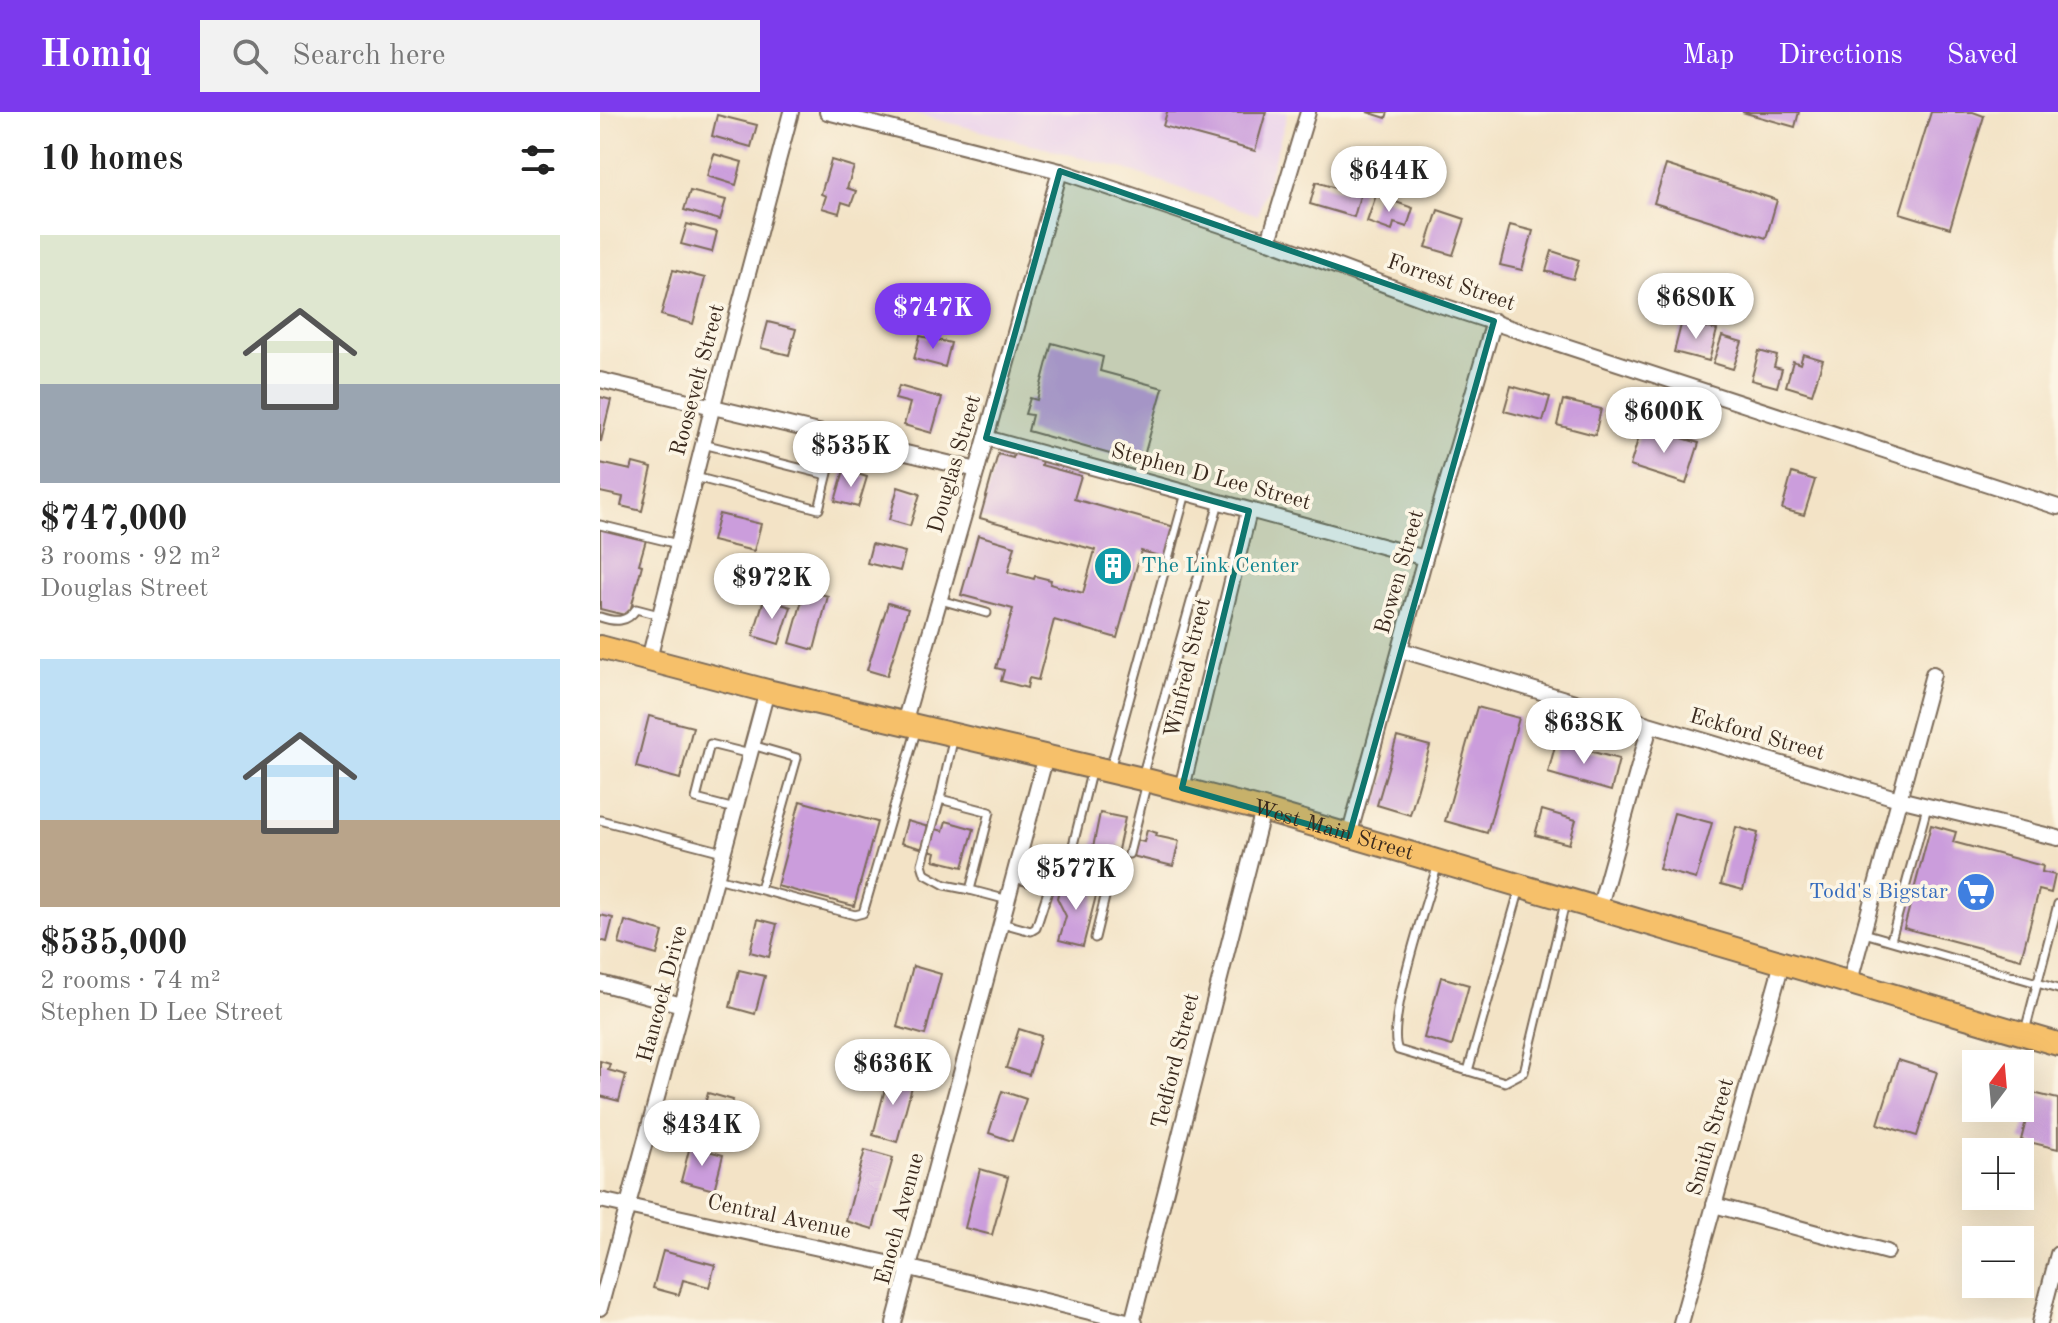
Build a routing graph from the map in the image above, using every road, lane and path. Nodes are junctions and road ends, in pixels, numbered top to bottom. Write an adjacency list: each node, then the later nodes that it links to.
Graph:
1 (791, 112): 8 (street, Roosevelt Street)
2 (827, 112): 4 (street, Forrest Street)
3 (1308, 112): 5 (street)
4 (1060, 171): 5 (street, Forrest Street); 10 (street, Douglas Street)
5 (1269, 241): 6 (street, Forrest Street)
6 (1494, 321): 17 (street, Forrest Street); 21 (street, Bowen Street)
7 (600, 380): 8 (street)
8 (713, 405): 9 (street); 11 (street, Roosevelt Street)
9 (837, 436): 12 (street); 13 (lane)
10 (986, 438): 12 (street, Douglas Street); 15 (street, Stephen D Lee Street)
11 (703, 444): 13 (lane); 14 (street, Roosevelt Street)
12 (977, 470): 22 (street, Douglas Street)
13 (827, 475): 14 (lane)
14 (695, 477): 20 (street, Roosevelt Street)
15 (1186, 493): 16 (street, Stephen D Lee Street); 36 (lane)
16 (1219, 502): 18 (street, Stephen D Lee Street); 37 (lane)
17 (2058, 507)
18 (1249, 511): 21 (street, Stephen D Lee Street); 38 (street, Winfred Street)
19 (600, 525): 20 (lane)
20 (678, 544): 24 (street, Roosevelt Street)
21 (1425, 558): 27 (street, Bowen Street)
22 (940, 600): 23 (lane); 31 (street, Douglas Street)
23 (987, 613)
24 (660, 615): 25 (lane); 28 (street, Roosevelt Street)
25 (600, 617)
26 (600, 647): 28 (main road, West Main Street)
27 (1401, 650): 32 (street, Eckford Street); 45 (street, Bowen Street)
28 (649, 659): 30 (main road, West Main Street)
29 (1933, 674): 40 (street)
30 (767, 691): 31 (main road, West Main Street); 34 (street, Hancock Drive)
31 (910, 724): 33 (main road, West Main Street); 54 (lane)
32 (1650, 726): 40 (street, Eckford Street); 60 (street)
33 (954, 734): 35 (main road, West Main Street); 39 (lane)
34 (751, 750): 42 (street, Hancock Drive); 42 (lane); 54 (lane)
35 (1046, 756): 36 (main road, West Main Street); 52 (street, Enoch Avenue)
36 (1101, 769): 37 (main road, West Main Street); 47 (lane)
37 (1145, 780): 38 (main road, West Main Street); 49 (lane)
38 (1182, 788): 43 (main road, West Main Street)
39 (940, 799): 55 (lane); 55 (lane)
40 (1899, 799): 41 (street, Eckford Street); 62 (street)
41 (1927, 806): 46 (street, Eckford Street); 64 (lane)
42 (735, 809): 48 (street, Hancock Drive)
43 (1263, 810): 45 (main road, West Main Street); 82 (street, Tedford Street)
44 (600, 820): 48 (lane)
45 (1349, 836): 50 (main road, West Main Street)
46 (2058, 838)
47 (1073, 845)
48 (723, 852): 51 (street, Hancock Drive)
49 (1129, 854)
50 (1439, 862): 53 (main road, West Main Street); 73 (lane)
51 (716, 877): 54 (lane); 70 (street, Hancock Drive)
52 (1014, 878): 56 (lane); 58 (street, Enoch Avenue)
53 (1520, 886): 57 (main road, West Main Street); 73 (lane)
54 (760, 889)
55 (970, 890): 58 (lane)
56 (1048, 891): 61 (lane); 63 (lane)
57 (1566, 899): 60 (main road, West Main Street); 73 (lane)
58 (1008, 900): 61 (street, Enoch Avenue)
59 (2058, 904): 68 (lane)
60 (1599, 909): 65 (main road, West Main Street)
61 (1002, 923): 79 (street, Enoch Avenue)
62 (1864, 933): 64 (lane); 66 (street)
63 (1095, 938)
64 (1891, 940): 68 (lane)
65 (1782, 963): 66 (main road, West Main Street); 75 (street, Smith Street)
66 (1850, 981): 71 (main road, West Main Street)
67 (600, 983): 70 (street)
68 (2037, 983): 69 (lane); 71 (lane)
69 (2058, 989)
70 (682, 1005): 76 (street, Hancock Drive)
71 (2024, 1033): 72 (main road, West Main Street)
72 (2058, 1044)
73 (1468, 1071)
74 (600, 1200): 76 (street, Central Avenue)
75 (1714, 1205): 77 (street); 83 (street, Smith Street)
76 (629, 1207): 79 (street, Central Avenue); 80 (street, Hancock Drive)
77 (1887, 1252)
78 (2058, 1254): 84 (street)
79 (910, 1268): 81 (street, Enoch Avenue); 82 (street, Central Avenue)
80 (600, 1308)
81 (894, 1323)
82 (1133, 1323)
83 (1681, 1323)
84 (2040, 1323)

